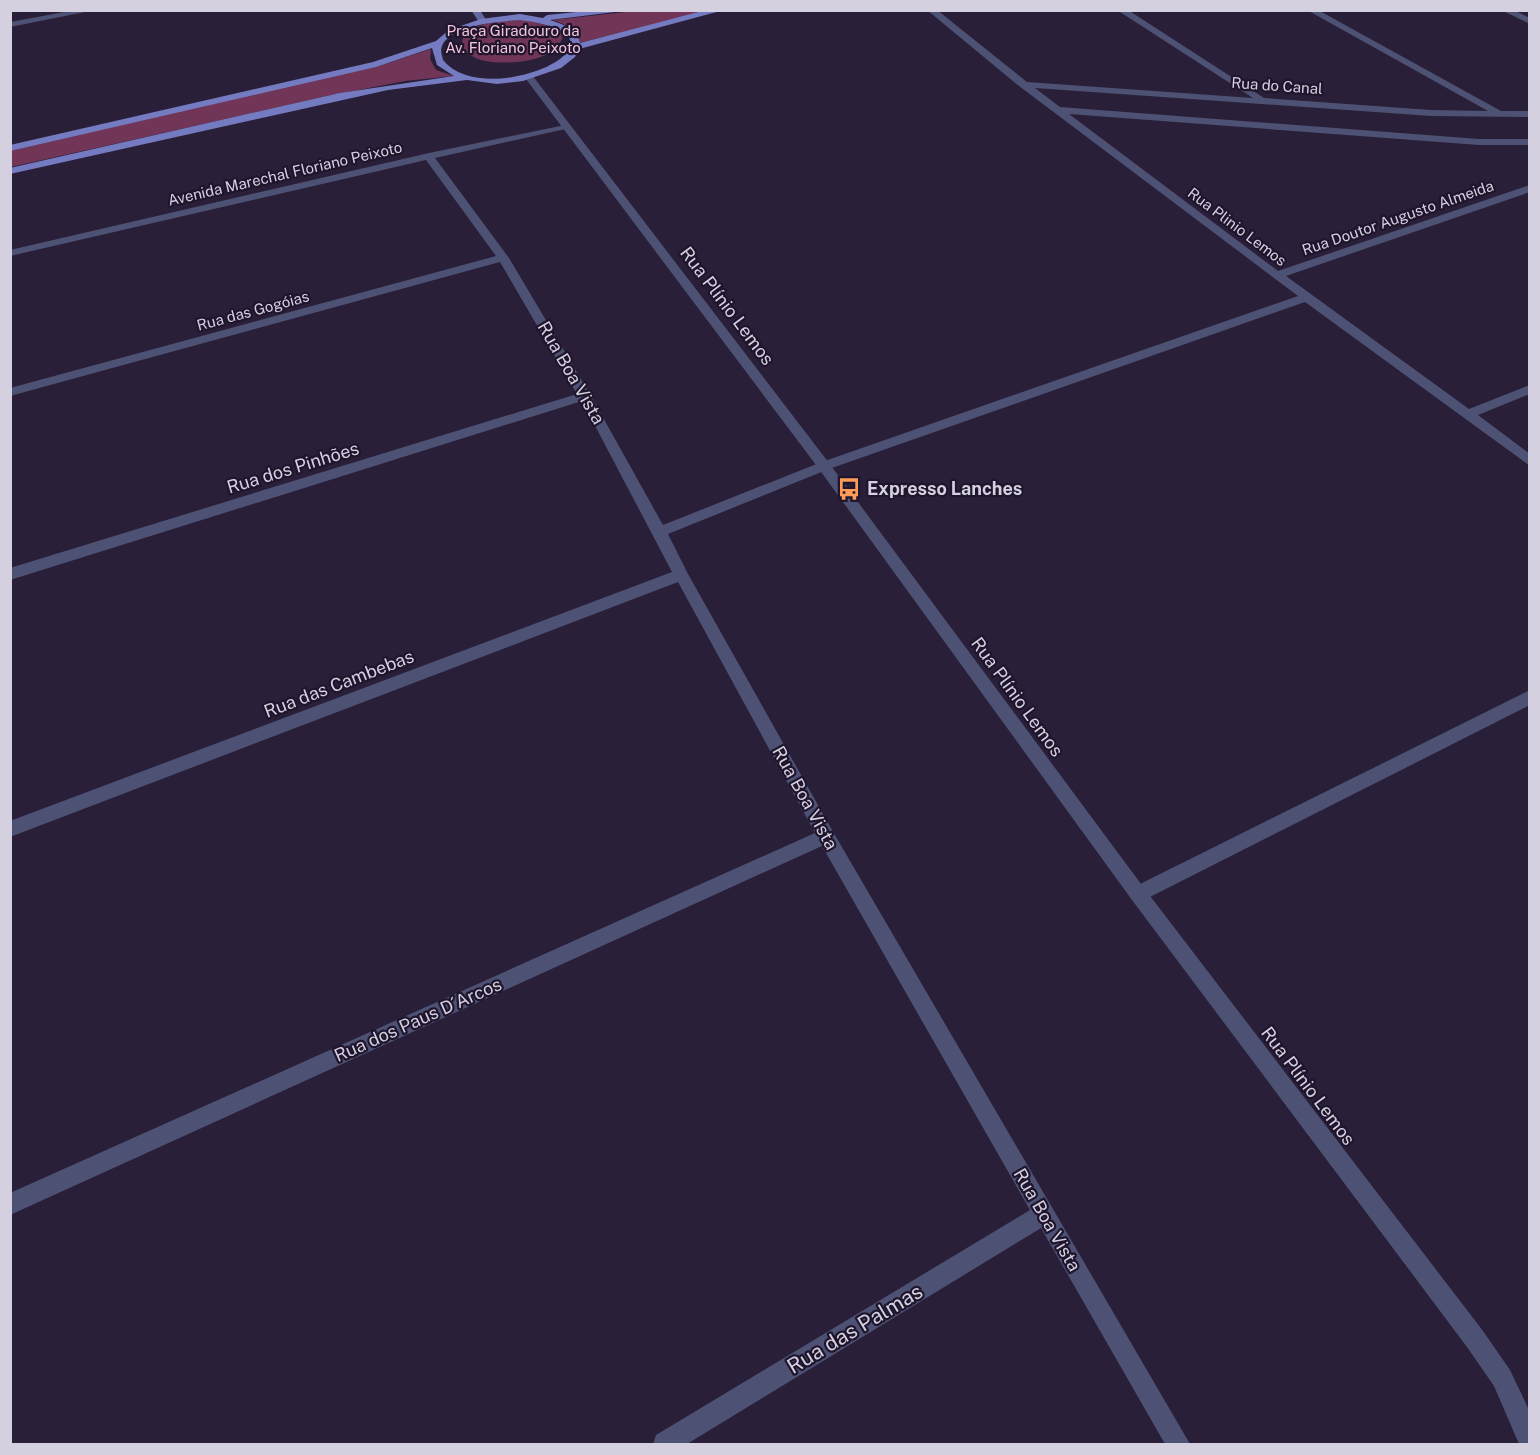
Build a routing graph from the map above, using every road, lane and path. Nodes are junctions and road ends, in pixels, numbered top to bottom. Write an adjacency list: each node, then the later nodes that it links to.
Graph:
1 (91, 10): 12 (street)
2 (475, 10): 10 (main road)
3 (627, 10): 9 (main road)
4 (720, 10): 14 (main road)
5 (931, 10): 17 (street, Rua Plinio Lemos)
6 (1121, 10): 18 (street)
7 (1311, 10): 21 (street)
8 (1505, 10): 11 (street)
9 (540, 19): 10 (main road); 14 (main road)
10 (482, 20): 13 (main road)
11 (1530, 22)
12 (10, 25)
13 (439, 43): 15 (main road); 24 (main road)
14 (575, 47): 16 (main road)
15 (467, 77): 16 (main road); 26 (main road)
16 (529, 77): 22 (street, Rua Plínio Lemos)
17 (1022, 84): 18 (street, Rua do Canal); 19 (street, Rua Plinio Lemos)
18 (1262, 99): 21 (street, Rua do Canal)
19 (1057, 110): 23 (street); 30 (street, Rua Plinio Lemos)
20 (1530, 114): 21 (street, Rua do Canal)
21 (1501, 115)
22 (567, 126): 25 (street, Avenida Marechal Floriano Peixoto); 37 (street, Rua Plínio Lemos)
23 (1530, 142)
24 (10, 148)
25 (429, 156): 28 (street, Avenida Marechal Floriano Peixoto); 29 (street, Rua Boa Vista)
26 (10, 171)
27 (1530, 188): 30 (street, Rua Doutor Augusto Almeida)
28 (10, 253)
29 (503, 258): 33 (street, Rua das Gogóias); 34 (street, Rua Boa Vista)
30 (1277, 276): 31 (street, Rua Plinio Lemos)
31 (1306, 297): 35 (street, Rua Plinio Lemos); 37 (street)
32 (1530, 389): 35 (street)
33 (10, 392)
34 (585, 396): 38 (street, Rua Boa Vista); 39 (street, Rua dos Pinhões)
35 (1469, 414): 36 (street, Rua Plinio Lemos)
36 (1530, 461)
37 (824, 466): 38 (street); 44 (street, Rua Plínio Lemos)
38 (660, 532): 40 (street, Rua Boa Vista)
39 (10, 574)
40 (681, 575): 42 (street, Rua das Cambebas); 43 (street, Rua Boa Vista)
41 (1530, 697): 44 (street)
42 (10, 829)
43 (826, 836): 45 (street, Rua dos Paus D´Arcos); 46 (street, Rua Boa Vista)
44 (1138, 894): 47 (street, Rua Plínio Lemos)
45 (10, 1204)
46 (1044, 1214): 48 (street, Rua das Palmas); 49 (street, Rua Boa Vista)
47 (1530, 1442)
48 (665, 1444)
49 (1178, 1444)

